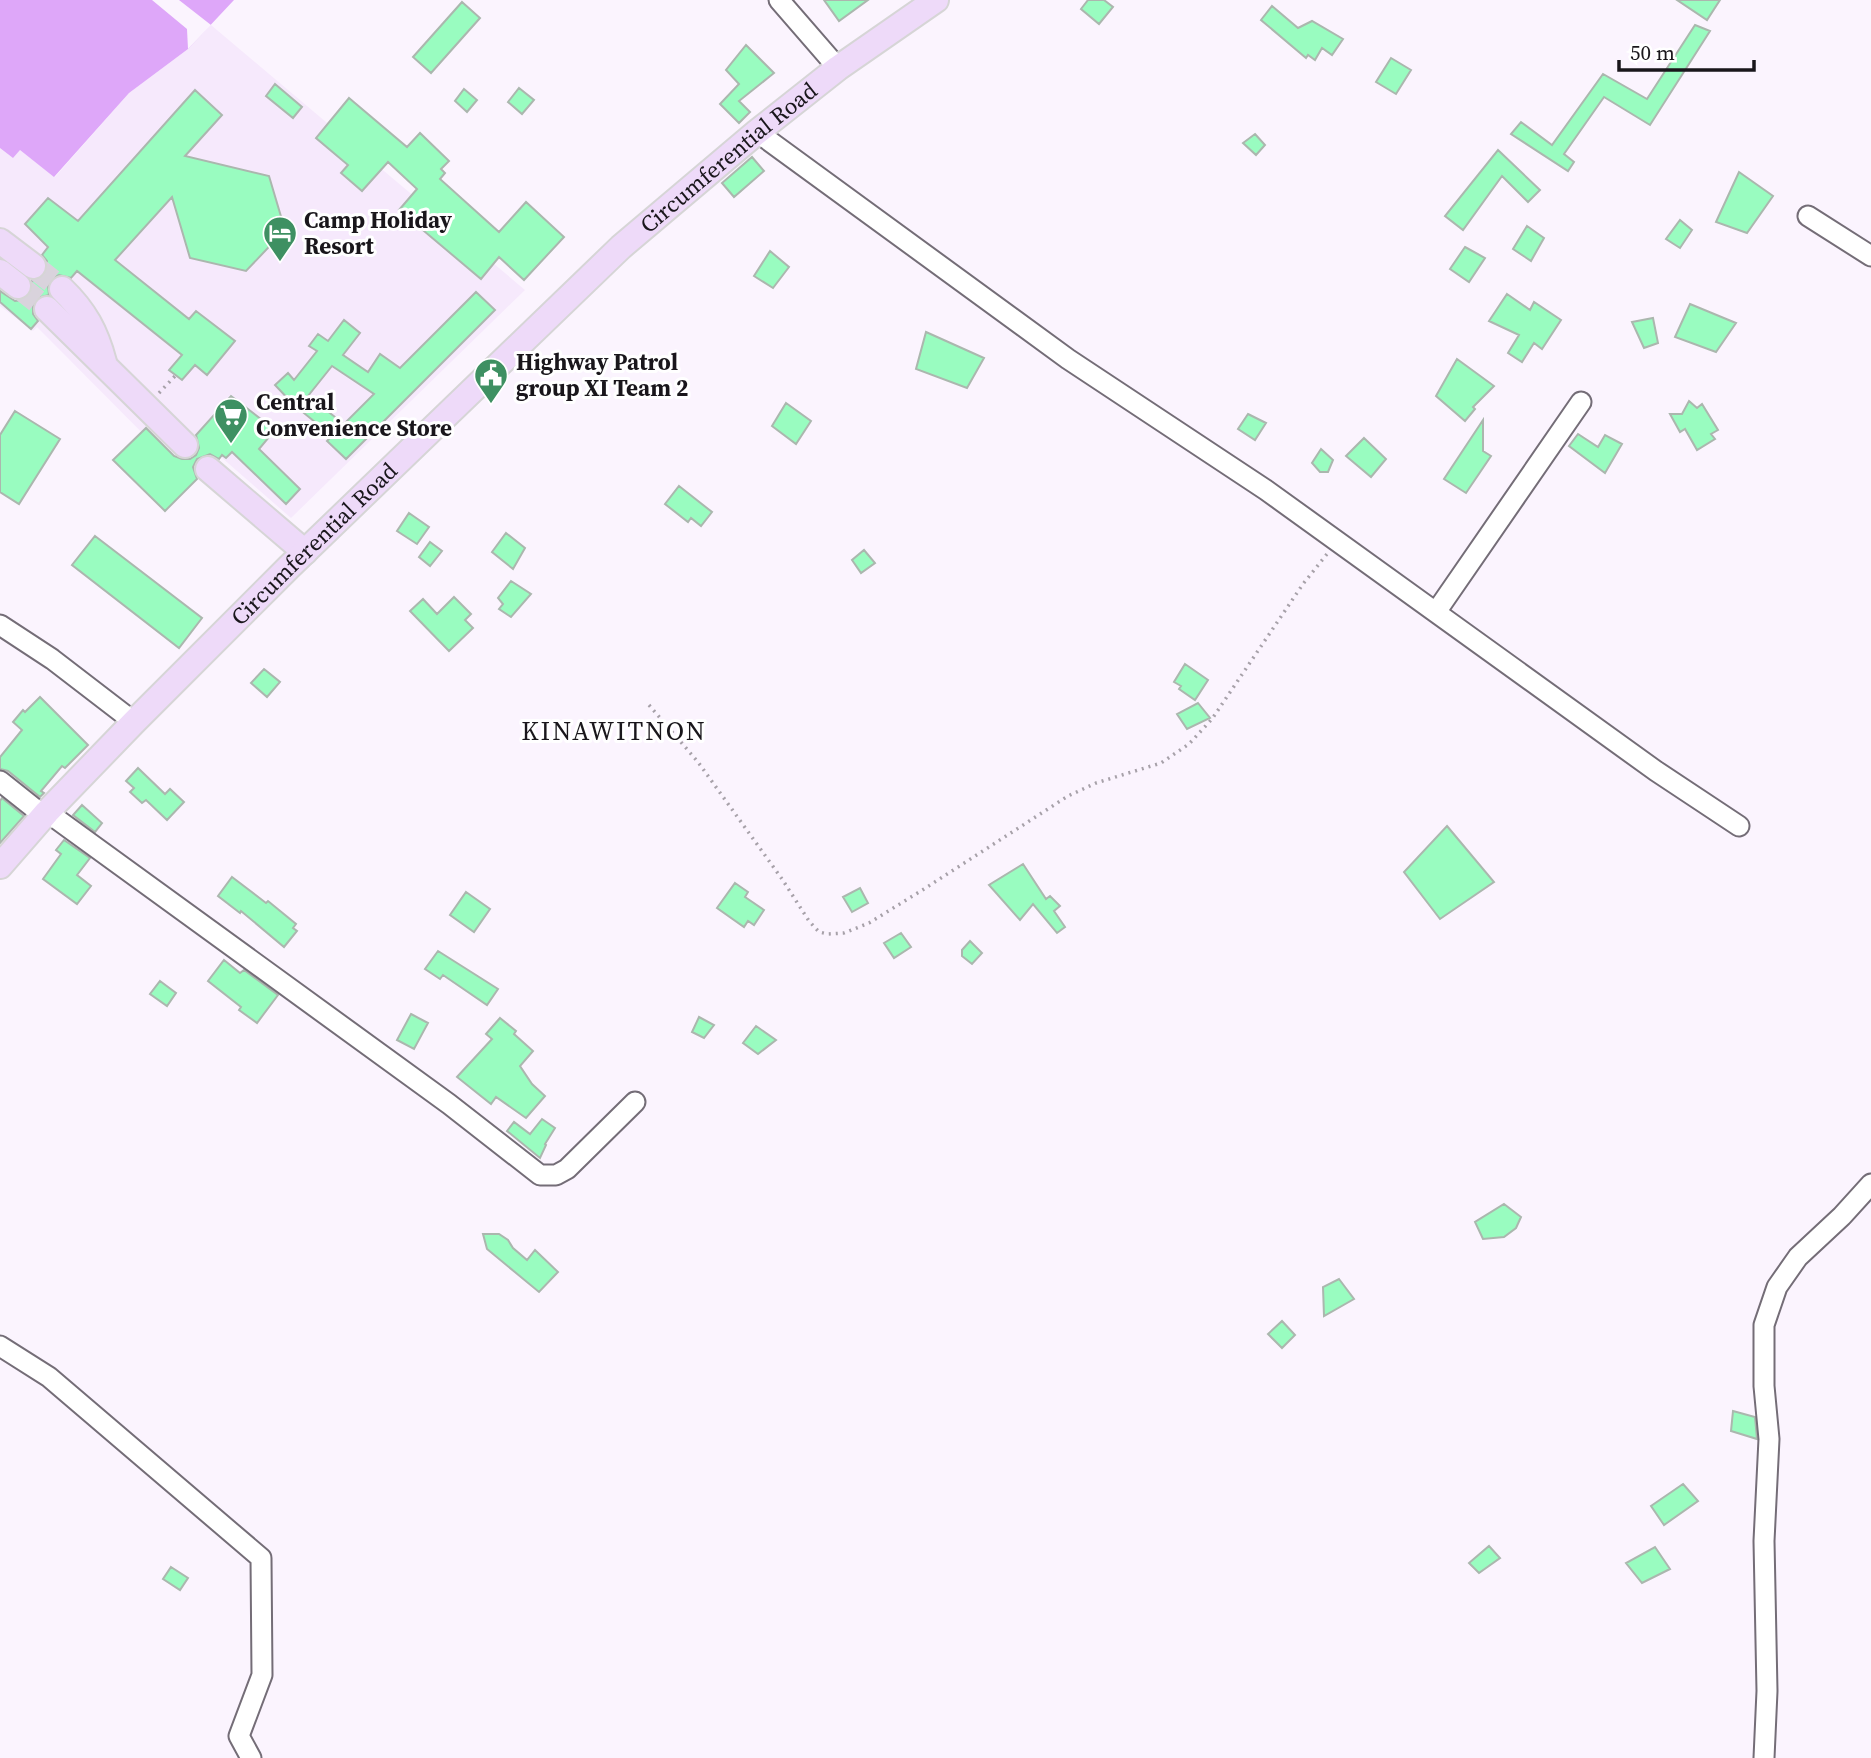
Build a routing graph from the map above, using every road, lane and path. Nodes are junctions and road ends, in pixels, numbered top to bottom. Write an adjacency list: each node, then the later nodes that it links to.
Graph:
1 (779, 0): 3 (street)
2 (936, 0): 3 (main road, Circumferential Road)
3 (838, 68): 4 (main road, Circumferential Road)
4 (757, 132): 13 (street); 14 (main road, Circumferential Road)
5 (1808, 216): 7 (street)
6 (0, 241): 8 (main road)
7 (1871, 256)
8 (17, 275)
9 (54, 299): 11 (main road)
10 (1581, 402): 15 (street)
11 (185, 445)
12 (208, 469): 14 (main road)
13 (1337, 541): 15 (street); 17 (path)
14 (305, 552): 18 (main road, Circumferential Road)
15 (1436, 612): 21 (street)
16 (0, 625): 18 (street)
17 (649, 705)
18 (134, 722): 20 (main road, Circumferential Road)
19 (0, 781): 20 (street)
20 (46, 814): 22 (main road, Circumferential Road); 23 (street)
21 (1739, 826)
22 (0, 866)
23 (635, 1102)
24 (1871, 1184): 27 (street)
25 (0, 1346): 26 (street)
26 (251, 1758)
27 (1764, 1758)

